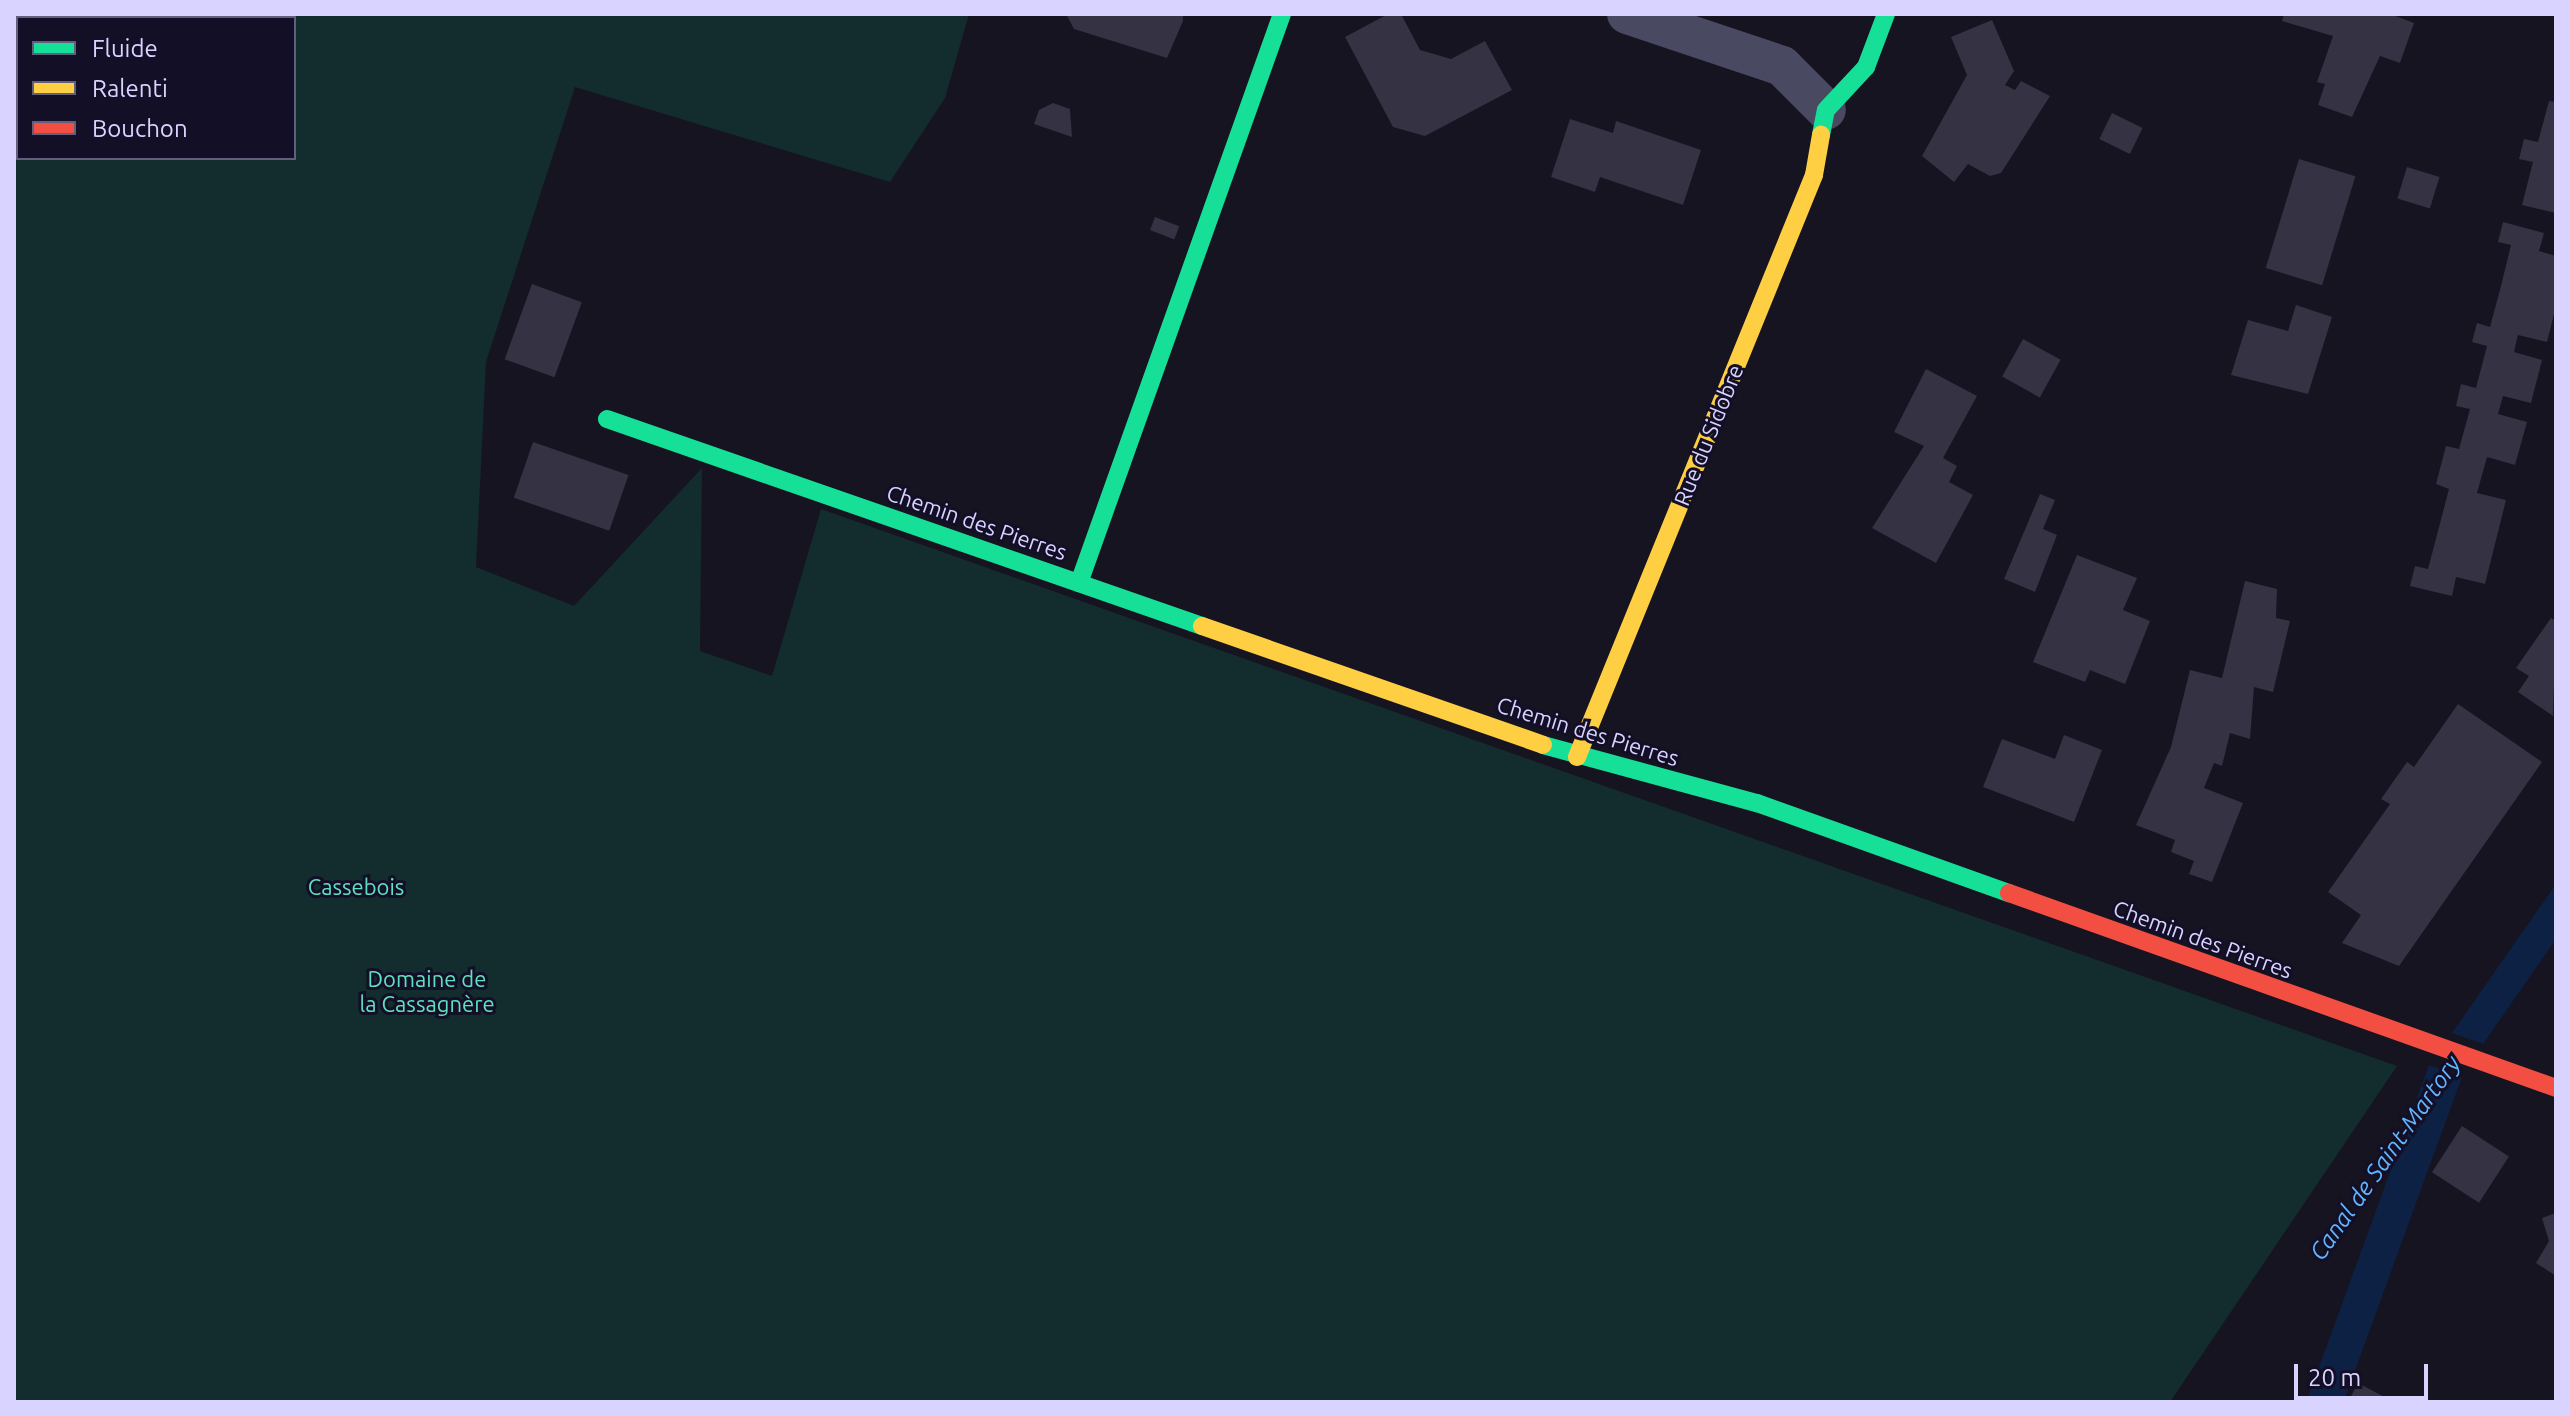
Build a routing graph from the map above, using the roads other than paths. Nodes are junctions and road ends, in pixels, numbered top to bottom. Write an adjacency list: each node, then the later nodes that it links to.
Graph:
1 (1282, 14): 6 (street)
2 (1627, 14): 4 (street)
3 (1886, 14): 4 (street)
4 (1826, 110): 7 (street, Rue du Sidobre)
5 (607, 419): 6 (street, Chemin des Pierres)
6 (1079, 583): 7 (street, Chemin des Pierres)
7 (1577, 757): 8 (street, Chemin des Pierres)
8 (2556, 1088)

